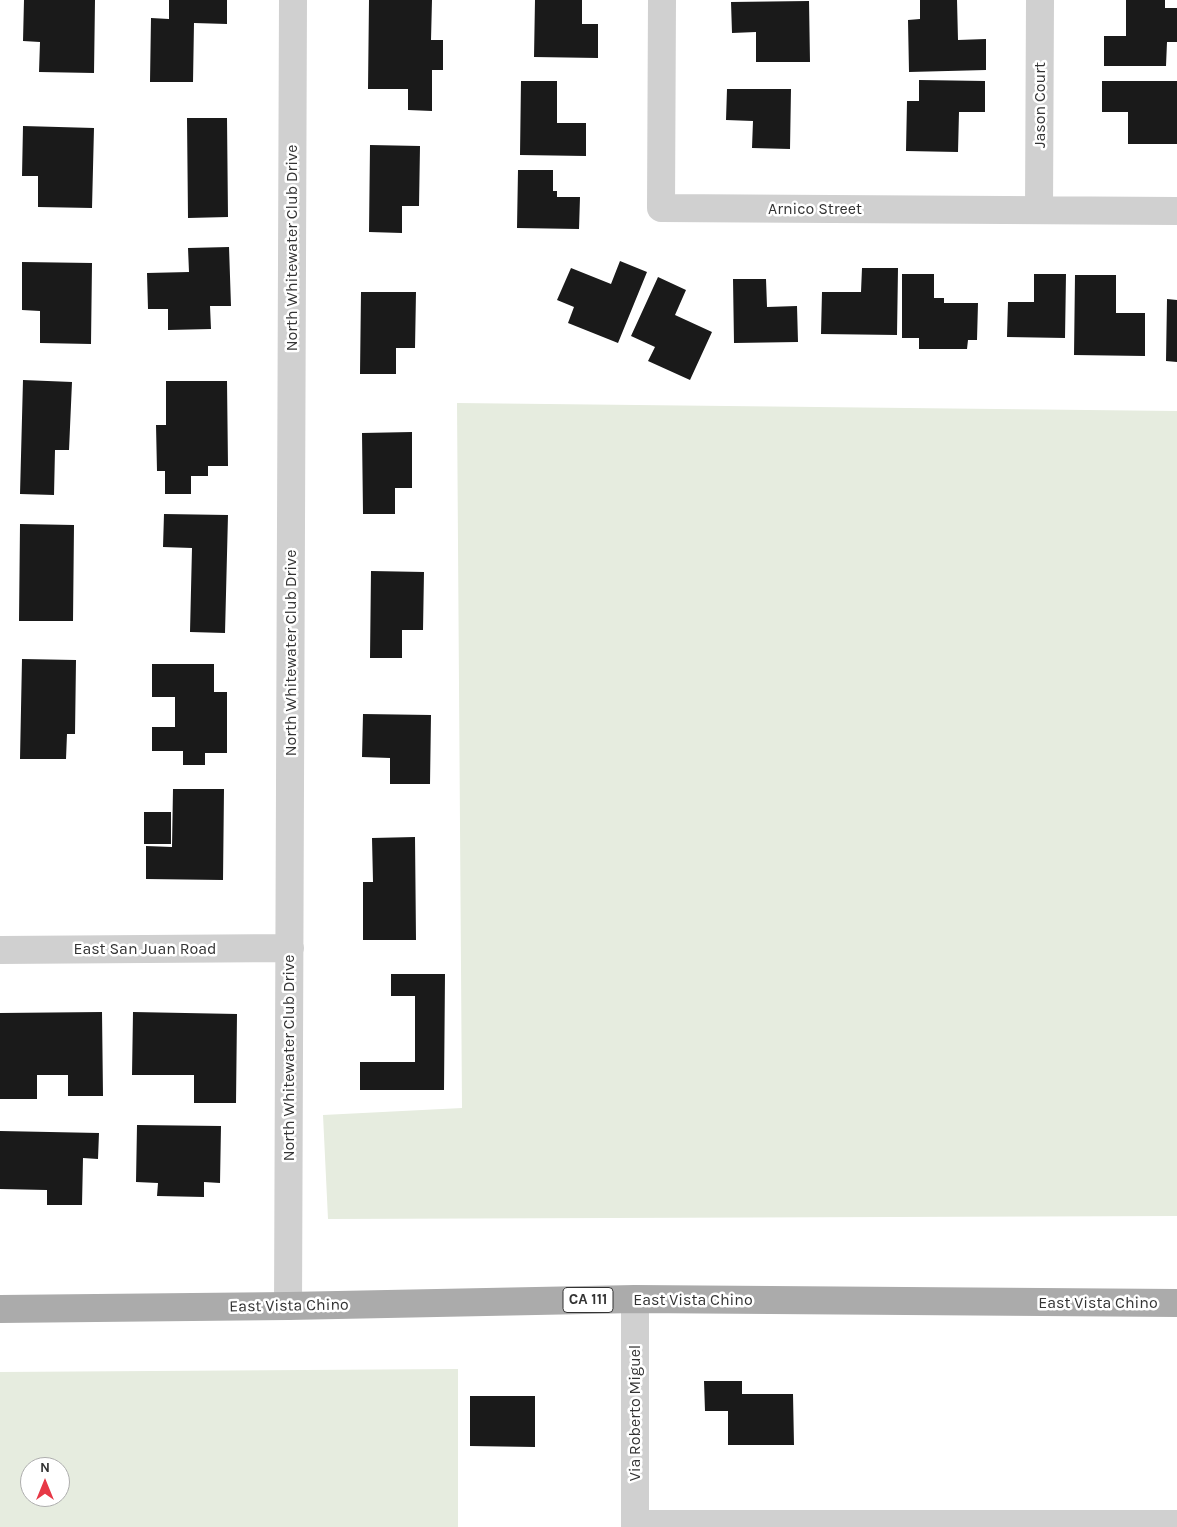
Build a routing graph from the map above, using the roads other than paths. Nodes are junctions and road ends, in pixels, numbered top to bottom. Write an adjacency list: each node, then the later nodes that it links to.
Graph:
1 (293, 0): 6 (street, North Whitewater Club Drive)
2 (662, 0): 4 (street, Arnico Street)
3 (1040, 0): 4 (street, Jason Court)
4 (1039, 210): 5 (street, Arnico Street)
5 (1177, 211)
6 (290, 948): 7 (street, East San Juan Road); 10 (street, North Whitewater Club Drive)
7 (0, 950)
8 (635, 1299): 9 (main road, East Vista Chino / CA 111); 10 (main road, East Vista Chino / CA 111); 13 (street, Via Roberto Miguel)
9 (1177, 1303)
10 (288, 1306): 11 (main road, East Vista Chino / CA 111)
11 (0, 1309)
12 (1177, 1524): 13 (street)
13 (635, 1525)

